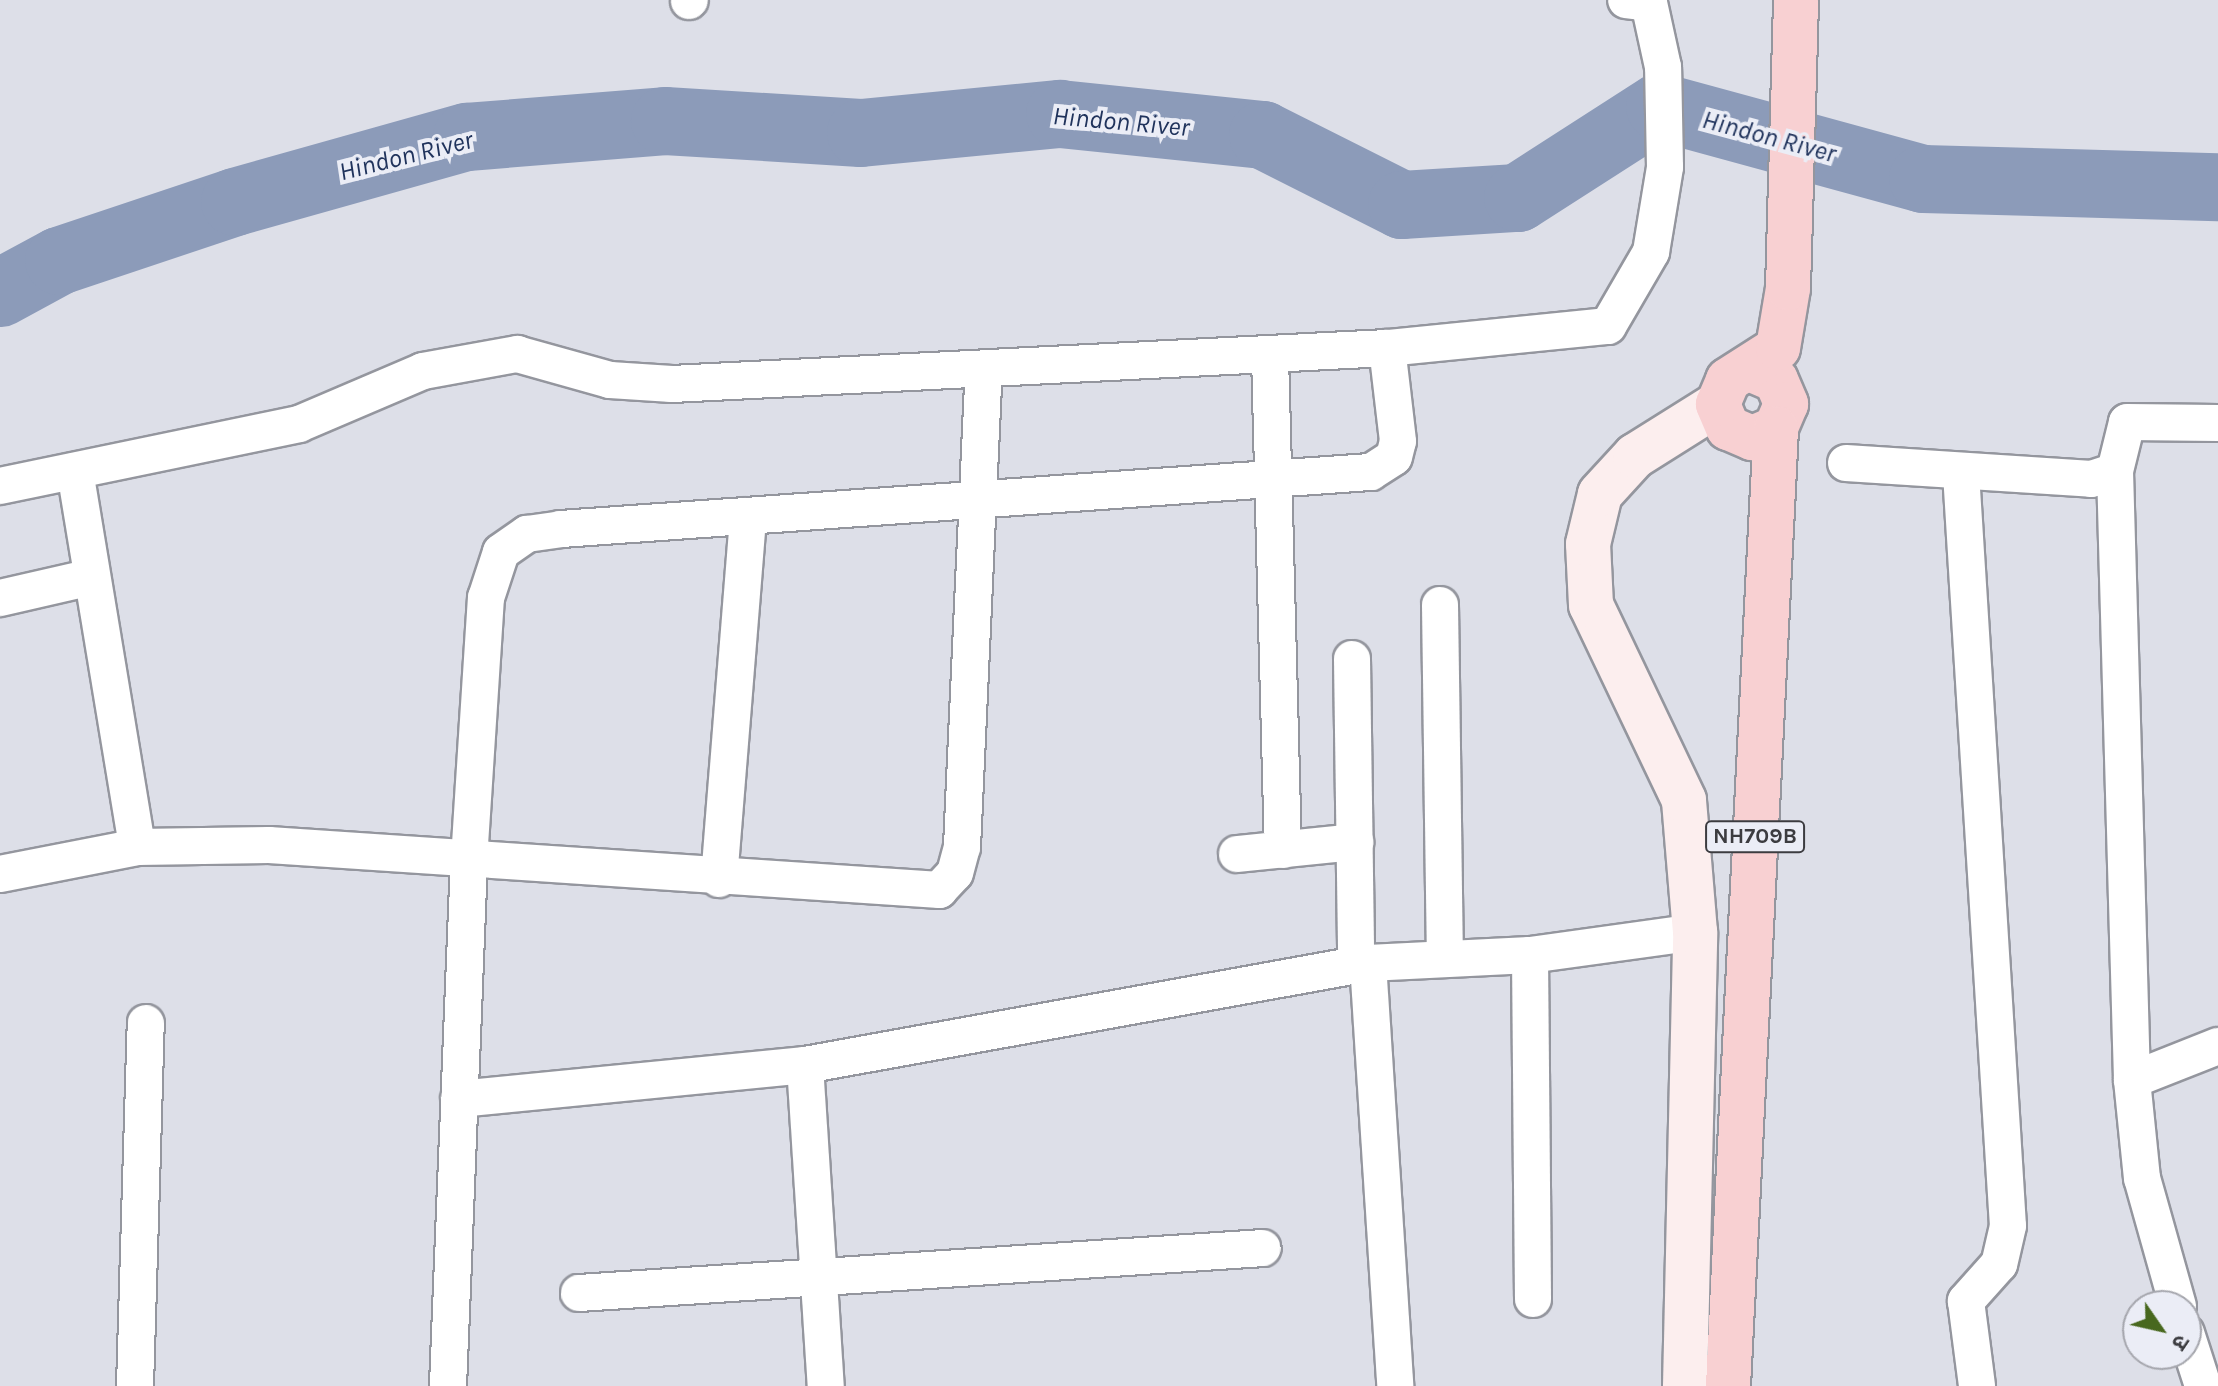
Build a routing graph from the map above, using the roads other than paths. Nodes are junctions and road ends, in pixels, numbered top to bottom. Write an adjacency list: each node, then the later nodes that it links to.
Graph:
1 (1626, 0): 3 (street)
2 (1796, 0): 5 (highway)
3 (1387, 348): 4 (street); 14 (street)
4 (1270, 355): 6 (street); 14 (street)
5 (1752, 370): 7 (highway); 9 (highway, NH709B)
6 (984, 371): 11 (street); 16 (street)
7 (1718, 404): 9 (highway); 29 (main road)
8 (2218, 423): 12 (street)
9 (1776, 428): 48 (highway, NH709B)
10 (1846, 463): 13 (street)
11 (75, 471): 15 (street); 18 (street)
12 (2115, 471): 13 (street); 36 (street)
13 (1961, 473): 49 (street)
14 (1274, 479): 16 (street); 24 (street)
15 (0, 486)
16 (981, 500): 17 (street); 28 (street)
17 (748, 516): 26 (street); 28 (street)
18 (92, 577): 19 (street); 23 (street)
19 (0, 598)
20 (1440, 605): 31 (street)
21 (1352, 659): 22 (street)
22 (1355, 842): 24 (street); 32 (street)
23 (137, 847): 26 (street); 27 (street)
24 (1283, 850): 25 (street)
25 (1237, 854)
26 (469, 860): 28 (street); 37 (street)
27 (0, 874)
28 (719, 879)
29 (1695, 932): 30 (street); 47 (main road)
30 (1530, 955): 31 (street); 42 (street)
31 (1445, 957): 32 (street)
32 (1362, 964): 35 (street); 46 (street)
33 (146, 1023): 43 (street)
34 (2218, 1046): 36 (street)
35 (805, 1065): 37 (street); 39 (street)
36 (2132, 1080): 40 (street)
37 (459, 1099): 44 (street)
38 (1263, 1248): 39 (street)
39 (820, 1272): 41 (street); 45 (street)
40 (2174, 1290)
41 (579, 1293)
42 (1533, 1299)
43 (135, 1386)
44 (448, 1386)
45 (826, 1386)
46 (1395, 1386)
47 (1685, 1386)
48 (1728, 1386)
49 (1977, 1386)

